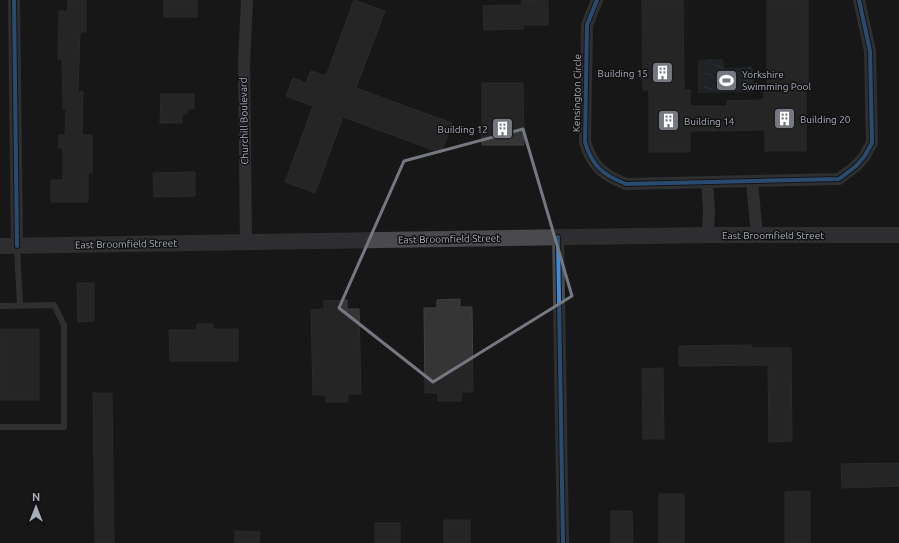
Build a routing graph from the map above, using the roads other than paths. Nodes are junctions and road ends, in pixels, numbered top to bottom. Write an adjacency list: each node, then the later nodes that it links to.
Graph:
1 (14, 0): 13 (street)
2 (248, 0): 11 (street, Churchill Boulevard)
3 (596, 0): 5 (street, Kensington Circle)
4 (859, 0): 6 (street)
5 (707, 182): 6 (street, Kensington Circle); 7 (street)
6 (752, 182): 8 (street)
7 (708, 235): 8 (main road, East Broomfield Street); 10 (main road, East Broomfield Street)
8 (757, 235): 9 (main road, East Broomfield Street)
9 (899, 235)
10 (558, 237): 11 (main road, East Broomfield Street); 17 (street)
11 (246, 242): 13 (main road, East Broomfield Street)
12 (0, 246): 13 (main road, East Broomfield Street)
13 (17, 246): 14 (lane)
14 (20, 305): 15 (lane); 16 (lane)
15 (0, 306)
16 (0, 427)
17 (563, 543)

